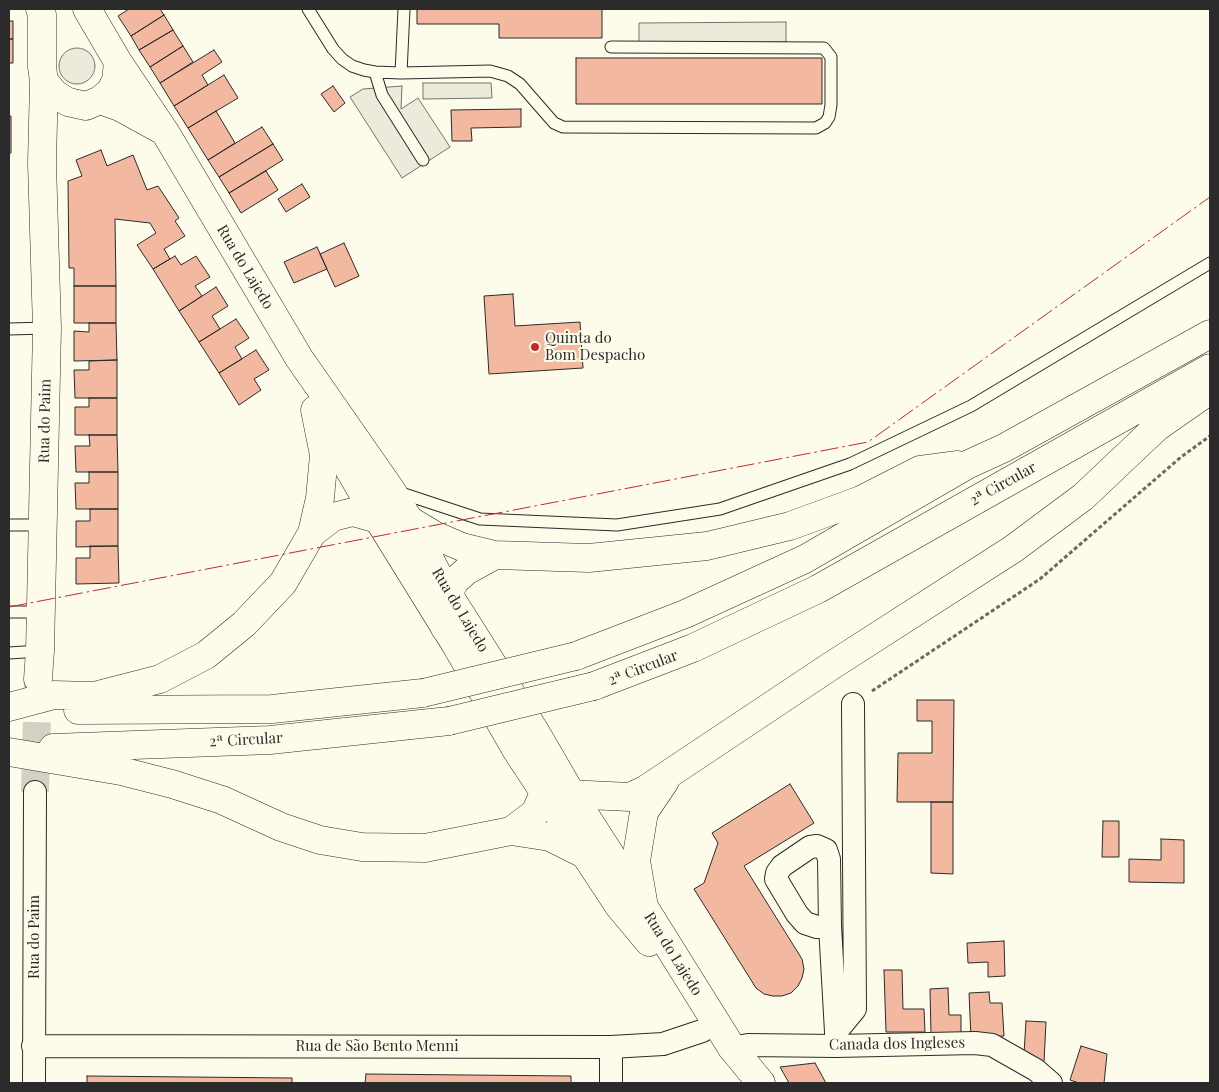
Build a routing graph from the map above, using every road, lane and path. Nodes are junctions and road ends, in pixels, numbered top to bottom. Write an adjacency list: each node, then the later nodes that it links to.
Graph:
1 (40, 9): 9 (main road, Rua do Paim)
2 (87, 9): 6 (main road, Rua do Lajedo)
3 (308, 9): 7 (lane)
4 (404, 9): 8 (lane)
5 (611, 47): 8 (lane)
6 (118, 62): 10 (main road); 12 (main road, Rua do Lajedo)
7 (375, 72): 8 (lane); 13 (lane)
8 (401, 73)
9 (44, 81): 11 (main road); 14 (main road, Rua do Paim)
10 (100, 100): 11 (main road); 12 (main road)
11 (68, 102): 14 (main road, Rua do Paim)
12 (165, 132): 19 (main road, Rua do Lajedo)
13 (423, 160)
14 (42, 163): 16 (main road, Rua do Paim)
15 (1210, 263): 25 (lane)
16 (47, 328): 17 (lane); 29 (main road, Rua do Paim)
17 (9, 329)
18 (1210, 334): 24 (main road, 2ª Circular)
19 (299, 358): 22 (main road); 25 (main road, Rua do Lajedo)
20 (1210, 368): 42 (main road, 2ª Circular, bridge)
21 (1210, 390): 43 (main road)
22 (315, 410): 26 (main road); 30 (main road)
23 (1210, 436): 40 (path)
24 (969, 464): 31 (main road); 41 (main road, 2ª Circular, bridge)
25 (391, 490): 27 (main road, Rua do Lajedo)
26 (378, 519): 30 (main road); 32 (main road); 36 (main road)
27 (409, 520): 31 (main road); 32 (main road, Rua do Lajedo)
28 (9, 525): 29 (lane)
29 (43, 525): 35 (main road, Rua do Paim)
30 (312, 533): 41 (main road)
31 (495, 555): 33 (main road)
32 (431, 562): 33 (main road, Rua do Lajedo)
33 (448, 594): 36 (main road); 45 (main road, Rua do Lajedo)
34 (9, 612): 35 (lane)
35 (41, 612): 37 (main road, Rua do Paim)
36 (445, 628): 45 (main road)
37 (40, 651): 38 (lane); 39 (main road, Rua do Paim)
38 (9, 653)
39 (38, 679)
40 (853, 704): 51 (street)
41 (9, 708)
42 (9, 751): 46 (main road)
43 (671, 771): 45 (main road); 48 (main road)
44 (35, 792): 52 (street, Rua do Paim)
45 (559, 794): 46 (main road); 47 (main road); 48 (main road, Rua do Lajedo)
46 (511, 831): 47 (main road)
47 (588, 856): 50 (main road)
48 (644, 907): 50 (main road, Rua do Lajedo)
49 (830, 926): 51 (street)
50 (716, 1024): 53 (street, Rua de São Bento Menni); 54 (main road, Rua do Lajedo)
51 (836, 1039): 54 (street, Canada dos Ingleses); 58 (street, Canada dos Ingleses)
52 (33, 1046): 53 (street, Rua de São Bento Menni); 55 (street, Rua do Paim)
53 (611, 1047): 56 (street)
54 (732, 1048): 57 (main road, Rua do Lajedo)
55 (34, 1083)
56 (611, 1083)
57 (761, 1083)
58 (1051, 1083)

